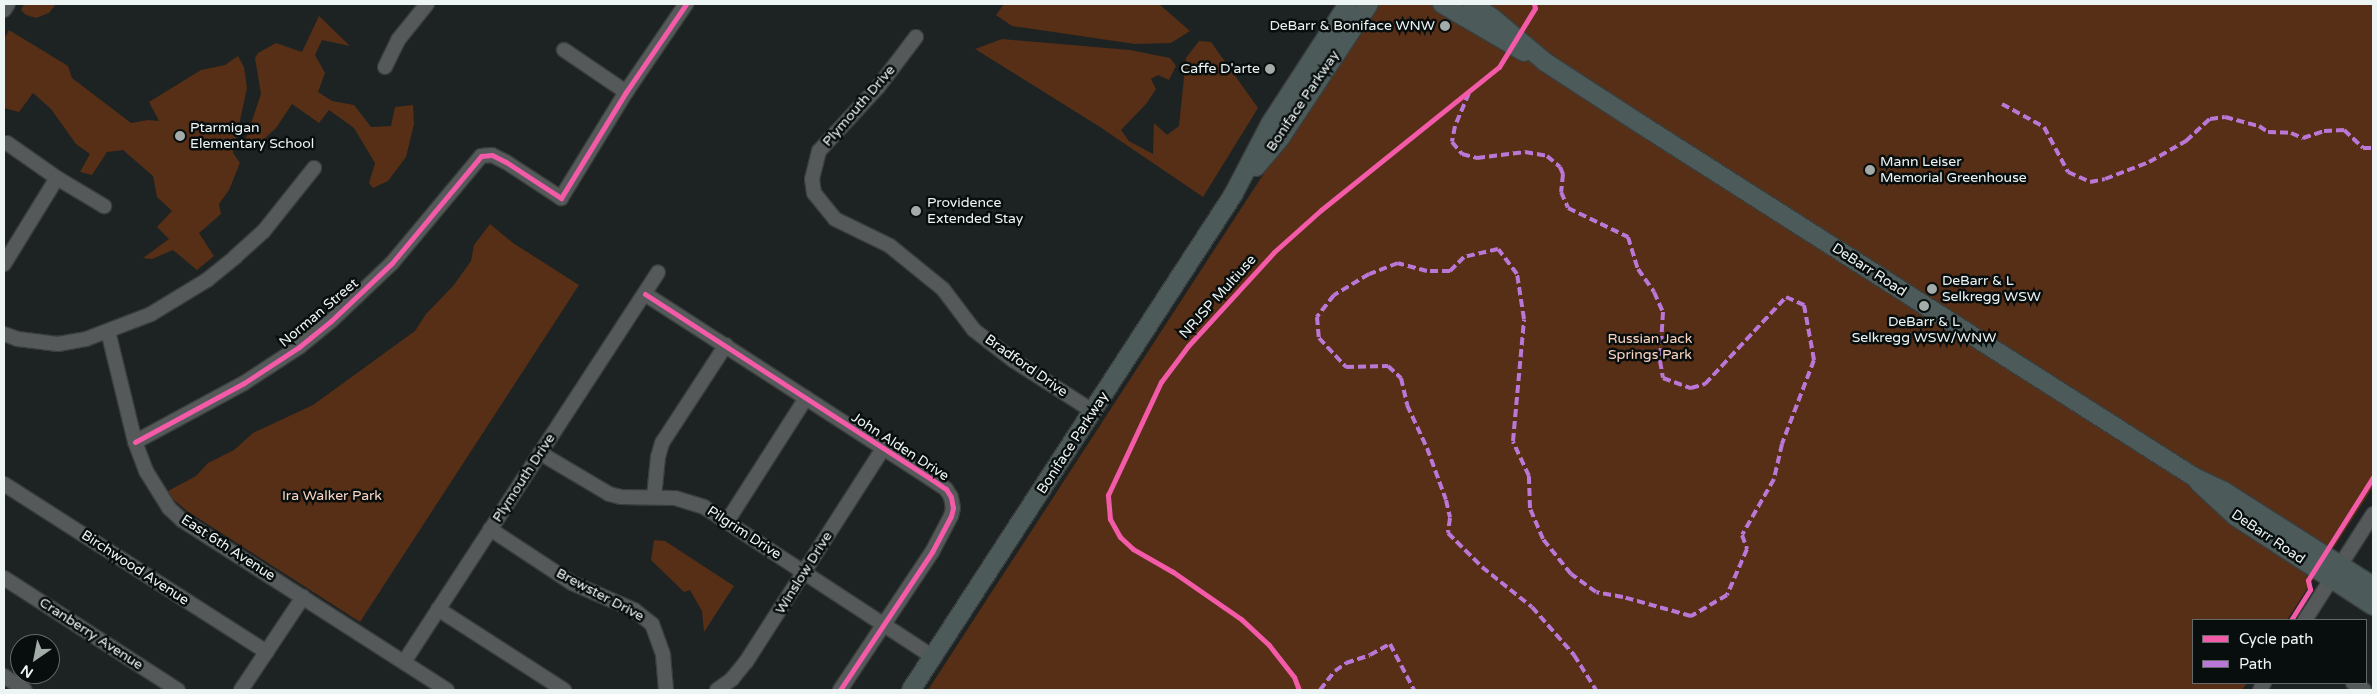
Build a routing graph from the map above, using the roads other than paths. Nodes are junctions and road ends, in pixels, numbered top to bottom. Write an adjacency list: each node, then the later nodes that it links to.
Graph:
1 (427, 4): 10 (street)
2 (686, 4): 11 (street)
3 (1348, 4): 16 (main road, Boniface Parkway)
4 (1369, 4): 16 (main road, Boniface Parkway)
5 (1442, 4): 9 (main road, DeBarr Road)
6 (1472, 4): 9 (main road, DeBarr Road)
7 (916, 37): 15 (street, Plymouth Drive)
8 (564, 50): 11 (street)
9 (1544, 62): 34 (main road, DeBarr Road)
10 (385, 67)
11 (626, 92): 26 (street, Norman Street)
12 (7, 144): 14 (street)
13 (314, 168): 21 (street)
14 (57, 178): 17 (street); 18 (street)
15 (812, 179): 25 (street, Bradford Drive)
16 (1233, 195): 25 (main road, Boniface Parkway)
17 (104, 206)
18 (4, 264)
19 (658, 273): 20 (street, Plymouth Drive)
20 (645, 294): 23 (street, John Alden Drive); 28 (street, Plymouth Drive)
21 (108, 331): 22 (street); 26 (street, East 6th Avenue)
22 (4, 334)
23 (726, 345): 24 (street, John Alden Drive); 30 (street)
24 (806, 398): 27 (street, John Alden Drive); 32 (street)
25 (1094, 412): 44 (main road, Boniface Parkway)
26 (135, 442): 38 (street, East 6th Avenue)
27 (883, 450): 35 (street, Winslow Drive); 42 (street, John Alden Drive)
28 (540, 453): 30 (street, Pilgrim Drive); 33 (street, Plymouth Drive)
29 (4, 484): 43 (street, Birchwood Avenue)
30 (654, 497): 32 (street, Pilgrim Drive)
31 (2373, 514): 34 (street)
32 (728, 520): 35 (street, Pilgrim Drive)
33 (490, 529): 40 (street, Plymouth Drive); 52 (street, Brewster Drive)
34 (2336, 572): 37 (main road, DeBarr Road); 39 (main road, DeBarr Road); 41 (street)
35 (804, 573): 42 (street, Pilgrim Drive); 53 (street, Winslow Drive)
36 (4, 578): 48 (street, Cranberry Avenue)
37 (2373, 586)
38 (303, 597): 43 (street); 45 (street, East 6th Avenue)
39 (2373, 606)
40 (438, 609): 45 (street, Plymouth Drive); 51 (street)
41 (2306, 619)
42 (883, 624): 44 (street, Pilgrim Drive); 54 (street, John Alden Drive)
43 (267, 652): 49 (street)
44 (932, 657): 55 (main road, Boniface Parkway)
45 (404, 662): 50 (street, East 6th Avenue)
46 (4, 676): 47 (street)
47 (25, 690)
48 (178, 690)
49 (241, 690)
50 (447, 690)
51 (564, 690)
52 (666, 690)
53 (717, 690)
54 (840, 690)
55 (911, 690)

